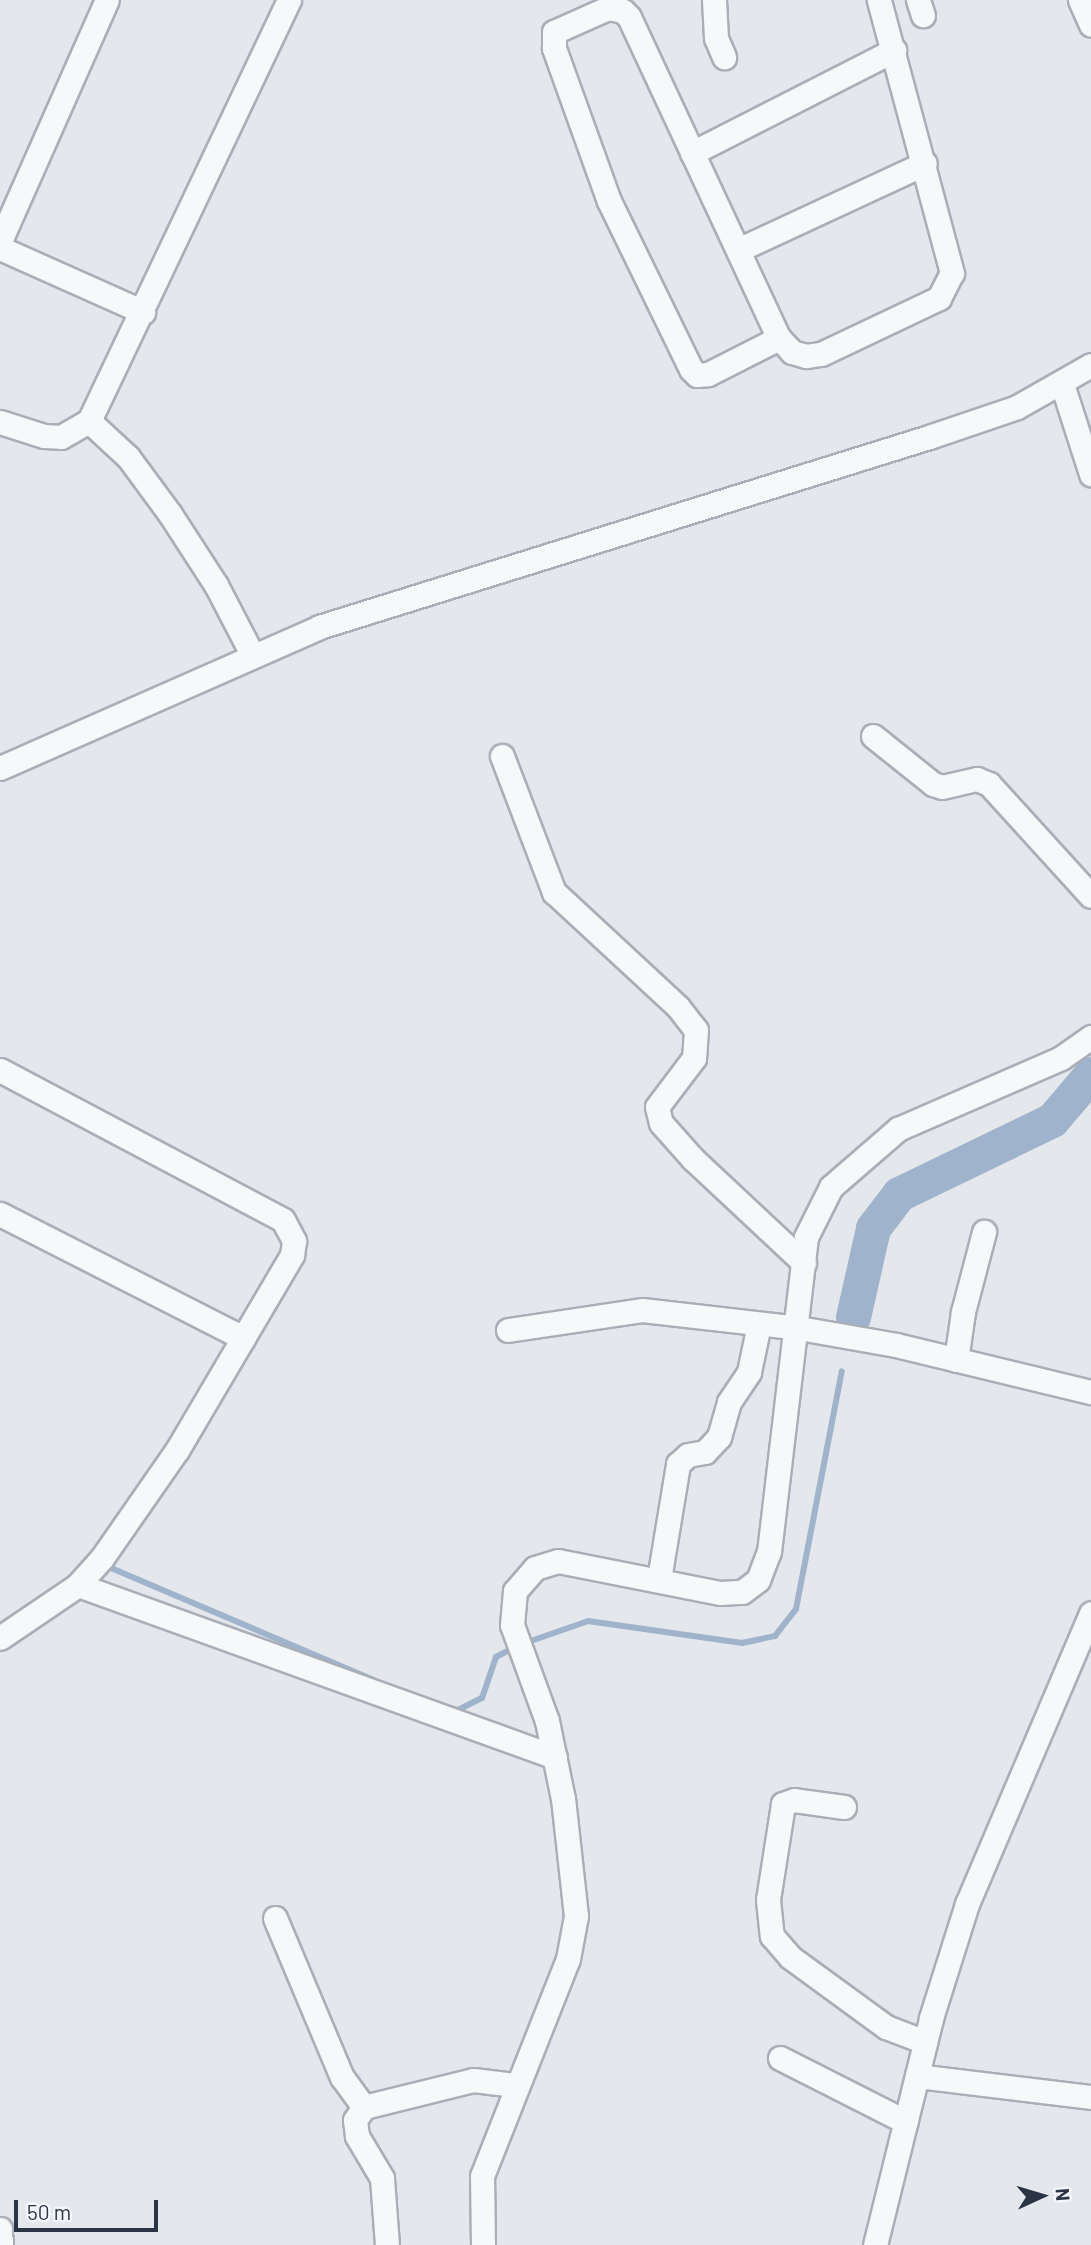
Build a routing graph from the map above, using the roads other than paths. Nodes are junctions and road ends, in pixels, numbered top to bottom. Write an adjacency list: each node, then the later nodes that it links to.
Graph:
1 (107, 0): 11 (street)
2 (289, 0): 14 (street)
3 (714, 0): 8 (street)
4 (879, 0): 7 (street)
5 (1080, 0): 6 (street)
6 (1091, 25)
7 (894, 50): 9 (street); 10 (street)
8 (724, 57)
9 (692, 153): 13 (street); 15 (street)
10 (925, 163): 13 (street); 15 (street)
11 (0, 241)
12 (0, 248): 14 (street)
13 (738, 250): 15 (street)
14 (144, 312): 18 (street)
15 (779, 338)
16 (1091, 365): 17 (street)
17 (1062, 384): 20 (street); 21 (street)
18 (89, 421): 19 (street); 21 (street)
19 (0, 422)
20 (1091, 474)
21 (253, 656): 24 (street)
22 (873, 736): 25 (street)
23 (502, 756): 30 (street)
24 (0, 768)
25 (1091, 896)
26 (1090, 1040): 30 (street)
27 (0, 1070): 34 (street)
28 (0, 1214): 34 (street)
29 (984, 1232): 35 (street)
30 (803, 1263): 32 (street)
31 (759, 1324): 32 (street); 33 (street); 38 (street)
32 (799, 1328): 35 (street); 38 (street)
33 (508, 1330)
34 (243, 1338): 37 (street)
35 (956, 1360): 36 (street)
36 (1091, 1392)
37 (86, 1577): 40 (street); 41 (street)
38 (659, 1579): 41 (street)
39 (1091, 1613): 44 (street)
40 (0, 1639)
41 (555, 1757): 47 (street)
42 (844, 1807): 44 (street)
43 (275, 1918): 49 (street)
44 (925, 2042): 46 (street)
45 (780, 2058): 50 (street)
46 (917, 2076): 48 (street); 50 (street)
47 (515, 2085): 49 (street); 54 (street)
48 (1091, 2097)
49 (364, 2107): 53 (street)
50 (906, 2122): 55 (street)
51 (0, 2229): 52 (street)
52 (1, 2245)
53 (387, 2245)
54 (483, 2245)
55 (876, 2245)

